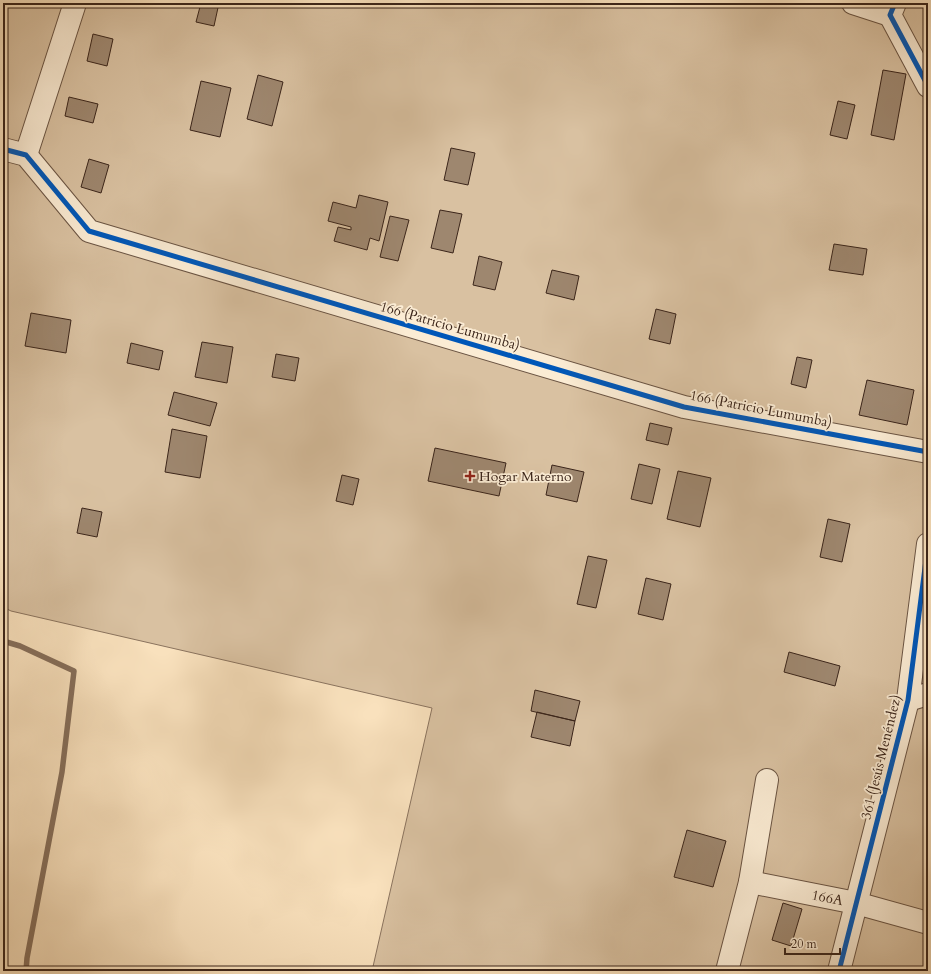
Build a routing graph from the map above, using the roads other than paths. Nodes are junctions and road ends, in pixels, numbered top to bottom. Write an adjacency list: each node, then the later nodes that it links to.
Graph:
1 (75, 3): 6 (street)
2 (853, 3): 3 (street)
3 (892, 9): 4 (street)
4 (928, 86)
5 (3, 148): 6 (street)
6 (26, 155): 7 (street, 166 (Patricio Lumumba))
7 (928, 452)
8 (928, 544): 9 (street, 361 (Jesús Menéndez))
9 (918, 697): 12 (street, 361 (Jesús Menéndez))
10 (767, 780): 11 (street)
11 (750, 882): 12 (street, 166A); 14 (street)
12 (856, 903): 13 (street, 166A); 15 (street, 361 (Jesús Menéndez))
13 (928, 923)
14 (727, 971)
15 (839, 971)

